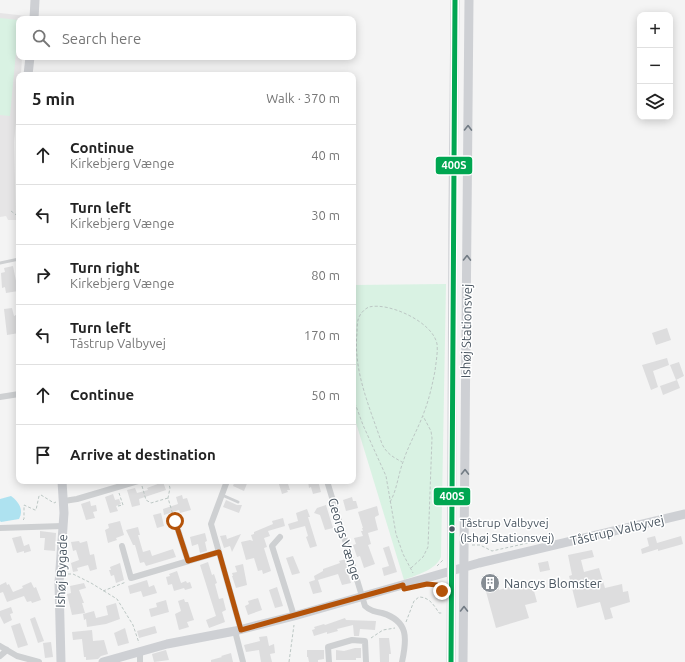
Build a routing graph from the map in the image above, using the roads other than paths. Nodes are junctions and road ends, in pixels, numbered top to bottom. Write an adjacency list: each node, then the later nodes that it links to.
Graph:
1 (35, 0): 4 (main road)
2 (455, 0): 27 (main road, Ishøj Stationsvej)
3 (469, 0): 26 (main road, Ishøj Stationsvej, one-way to 3)
4 (34, 16)
5 (30, 60): 6 (main road)
6 (28, 72)
7 (16, 260): 8 (lane)
8 (0, 263)
9 (16, 394): 10 (street)
10 (0, 397)
11 (62, 484): 16 (main road, Ishøj Bygade)
12 (131, 484): 16 (street)
13 (226, 484): 15 (street)
14 (328, 484): 28 (street, Georgs Vænge)
15 (222, 495): 17 (lane); 24 (street)
16 (64, 501): 20 (main road, Ishøj Bygade)
17 (238, 502)
18 (685, 514): 26 (main road, Tåstrup Valbyvej)
19 (175, 521): 25 (street)
20 (63, 526): 21 (street); 36 (main road, Ishøj Bygade)
21 (0, 528)
22 (280, 537): 29 (street)
23 (122, 546): 25 (street)
24 (219, 552): 25 (street); 30 (street)
25 (188, 561)
26 (464, 568): 27 (main road, Tåstrup Valbyvej); 44 (main road, Ishøj Stationsvej, one-way to 26)
27 (451, 571): 28 (main road, Tåstrup Valbyvej); 43 (main road, Ishøj Stationsvej)
28 (362, 597): 29 (main road, Tåstrup Valbyvej); 42 (street)
29 (294, 616): 30 (main road, Tåstrup Valbyvej)
30 (238, 631): 33 (main road, Tåstrup Valbyvej); 39 (street)
31 (0, 646): 32 (street)
32 (7, 650): 34 (street); 35 (street)
33 (140, 651): 37 (main road, Tåstrup Valbyvej); 38 (street)
34 (0, 656)
35 (39, 662)
36 (61, 662)
37 (103, 662)
38 (140, 662)
39 (243, 662)
40 (329, 662): 41 (street)
41 (366, 662)
42 (402, 662)
43 (451, 662)
44 (463, 662)

